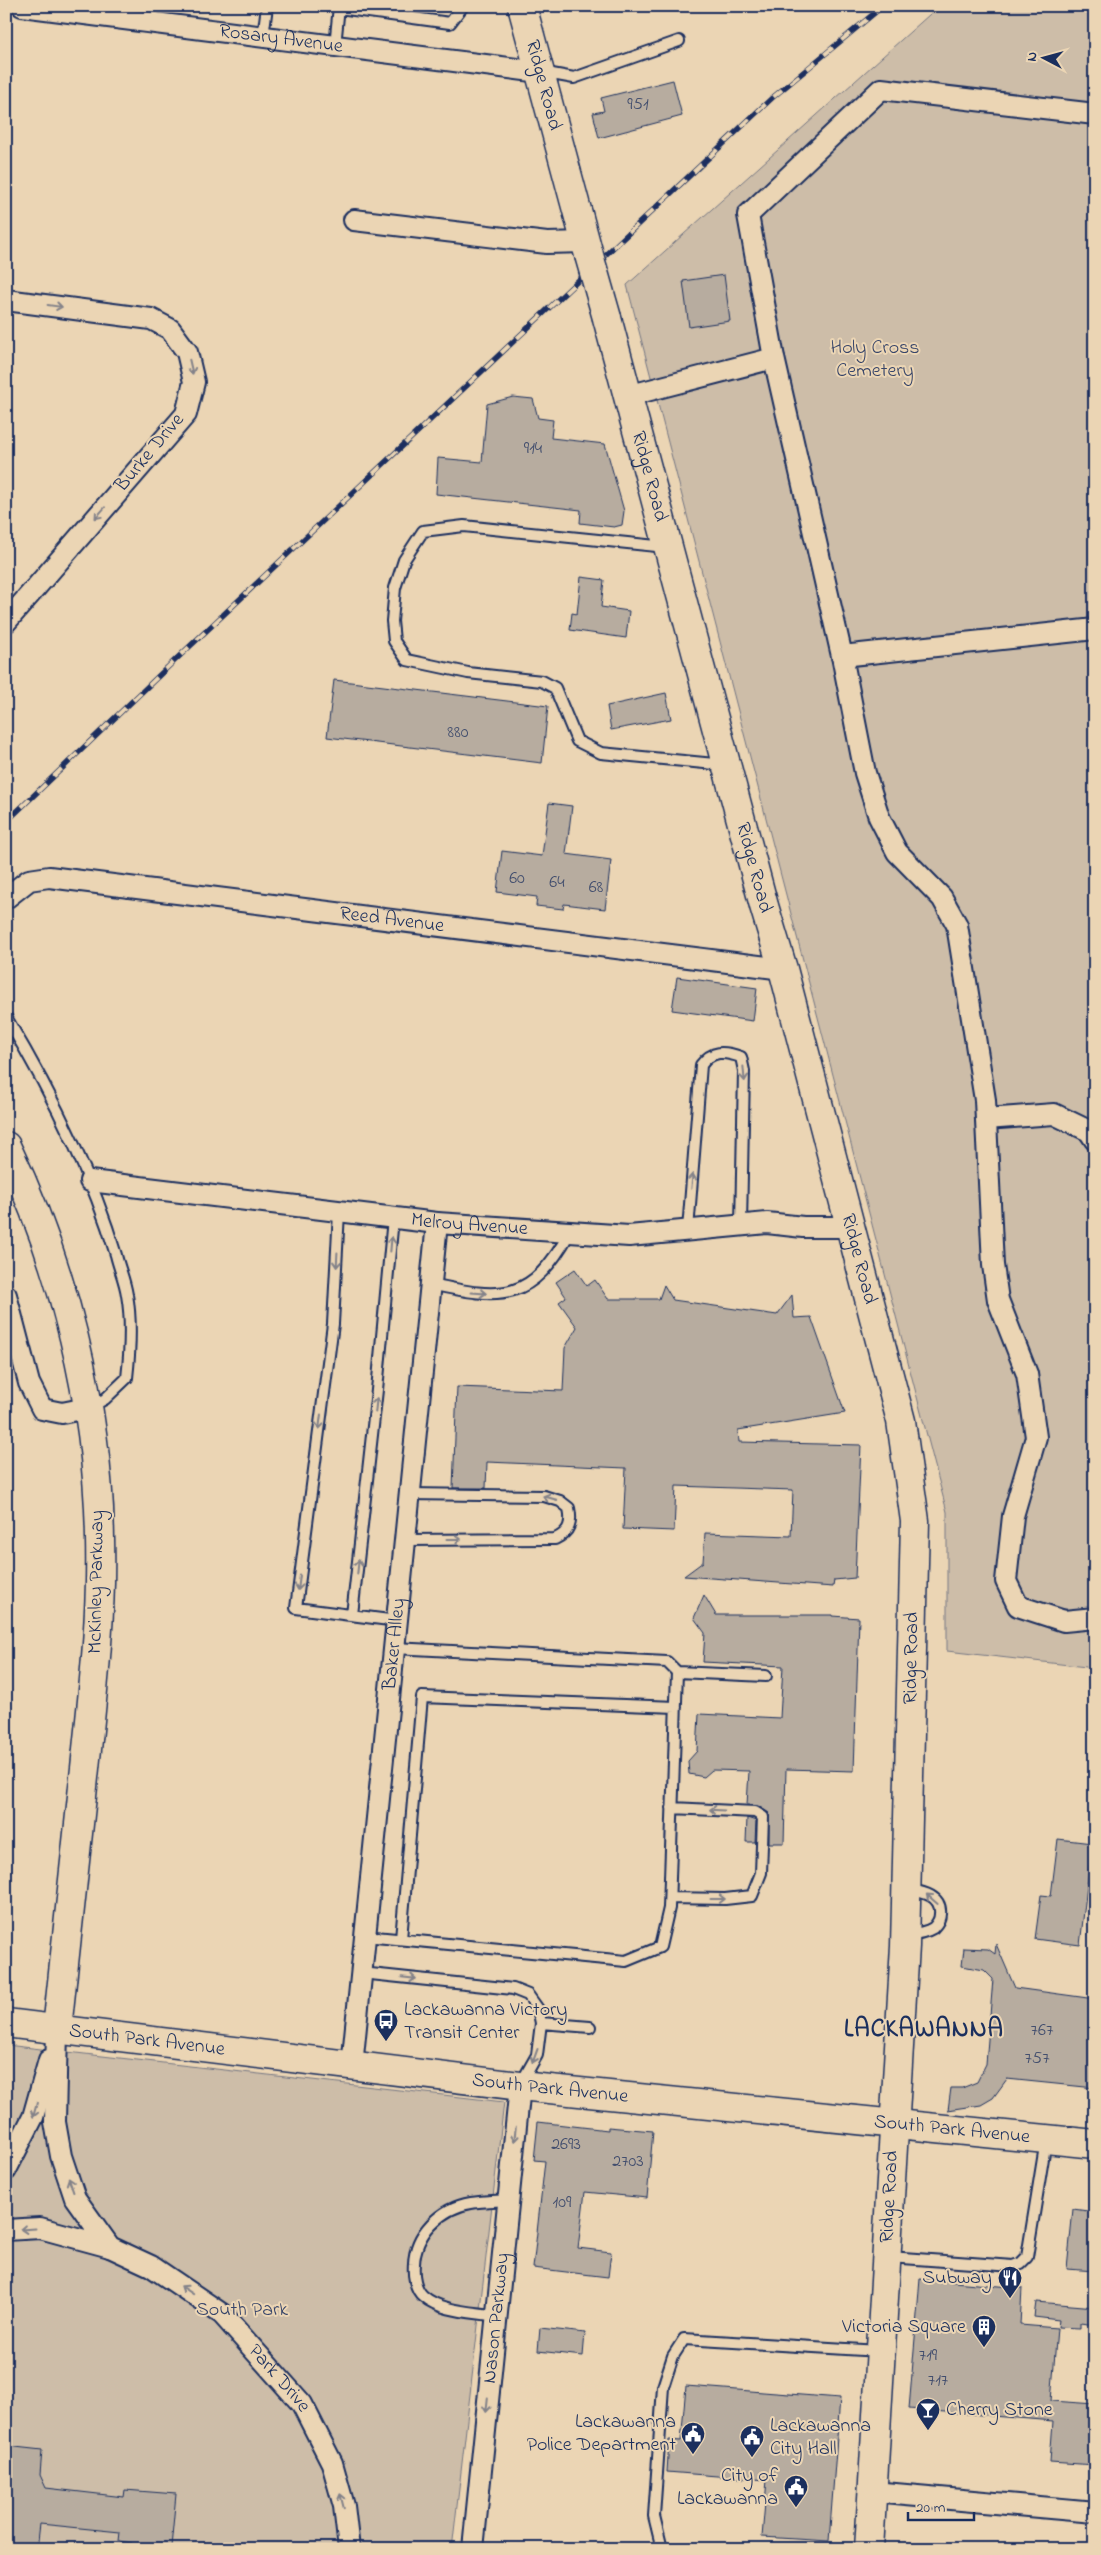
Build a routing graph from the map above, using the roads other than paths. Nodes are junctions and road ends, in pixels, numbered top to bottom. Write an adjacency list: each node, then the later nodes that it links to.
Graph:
1 (22, 6): 6 (street, Rosary Avenue)
2 (267, 6): 6 (lane)
3 (462, 6): 5 (lane)
4 (522, 6): 9 (main road, Ridge Road)
5 (339, 7): 8 (lane)
6 (263, 37): 8 (street, Rosary Avenue)
7 (679, 41): 9 (lane)
8 (334, 46): 9 (street, Rosary Avenue)
9 (540, 72): 12 (main road, Ridge Road)
10 (1095, 114): 14 (street)
11 (354, 220): 12 (street)
12 (587, 249): 15 (main road, Ridge Road, bridge)
13 (6, 300): 17 (street, Burke Drive, one-way to 17)
14 (774, 358): 15 (street); 19 (street)
15 (628, 396): 16 (main road, Ridge Road)
16 (668, 547): 20 (main road, Ridge Road); 20 (lane)
17 (6, 622)
18 (1095, 629): 19 (street)
19 (842, 656): 24 (street)
20 (726, 765): 22 (main road, Ridge Road)
21 (6, 898): 22 (street, Reed Avenue)
22 (783, 969): 32 (main road, Ridge Road)
23 (6, 1017): 27 (lane)
24 (986, 1119): 25 (street); 41 (street)
25 (1095, 1140)
26 (6, 1146): 37 (main road, McKinley Parkway)
27 (90, 1181): 28 (street, Melroy Avenue); 37 (lane)
28 (340, 1212): 29 (street, Melroy Avenue); 40 (lane, one-way to 40)
29 (393, 1218): 30 (street, Melroy Avenue); 40 (lane, one-way to 29)
30 (437, 1223): 34 (street, Melroy Avenue); 35 (street, Baker Alley)
31 (741, 1225): 32 (street, Melroy Avenue); 33 (street, Melroy Avenue); 33 (lane, one-way to 31)
32 (851, 1227): 58 (main road, Ridge Road)
33 (688, 1230): 34 (street, Melroy Avenue)
34 (570, 1232): 35 (lane, one-way to 34)
35 (431, 1284): 38 (street, Baker Alley)
36 (6, 1294): 37 (street)
37 (87, 1408): 55 (main road, McKinley Parkway)
38 (409, 1494): 39 (street, Baker Alley); 39 (lane, one-way to 38)
39 (405, 1540): 42 (street, Baker Alley)
40 (352, 1615): 42 (lane)
41 (1095, 1618)
42 (397, 1621): 43 (street, Baker Alley)
43 (394, 1648): 44 (lane); 49 (street, Baker Alley)
44 (677, 1672): 45 (lane); 46 (lane)
45 (766, 1676)
46 (676, 1707): 47 (lane); 50 (lane)
47 (672, 1808): 48 (lane); 48 (lane, one-way to 47)
48 (670, 1898): 50 (lane)
49 (365, 1936): 50 (lane); 51 (street, Baker Alley)
50 (402, 1940)
51 (361, 1973): 52 (lane, one-way to 52); 56 (street, Baker Alley)
52 (541, 2022): 54 (lane); 57 (lane, one-way to 57)
53 (6, 2023): 55 (main road, South Park Avenue)
54 (590, 2027)
55 (57, 2029): 56 (main road, South Park Avenue); 61 (street, one-way to 61); 64 (street, Park Drive, one-way to 55)
56 (352, 2066): 57 (main road, South Park Avenue)
57 (520, 2086): 58 (main road, South Park Avenue); 62 (street, Nason Parkway, one-way to 62)
58 (894, 2122): 59 (main road, South Park Avenue); 65 (main road, Ridge Road)
59 (1046, 2139): 60 (main road, South Park Avenue); 65 (lane)
60 (1095, 2144)
61 (6, 2170)
62 (509, 2200): 66 (street, Nason Parkway); 66 (lane)
63 (6, 2230): 64 (street, Park Drive, one-way to 63)
64 (110, 2247): 70 (street, Park Drive, one-way to 64)
65 (887, 2257): 67 (main road, Ridge Road)
66 (496, 2316): 71 (street, Nason Parkway, one-way to 71)
67 (881, 2351): 68 (main road, Ridge Road); 72 (lane)
68 (874, 2492): 69 (street); 73 (main road, Ridge Road)
69 (1095, 2512)
70 (349, 2549)
71 (473, 2549)
72 (662, 2549)
73 (869, 2549)

